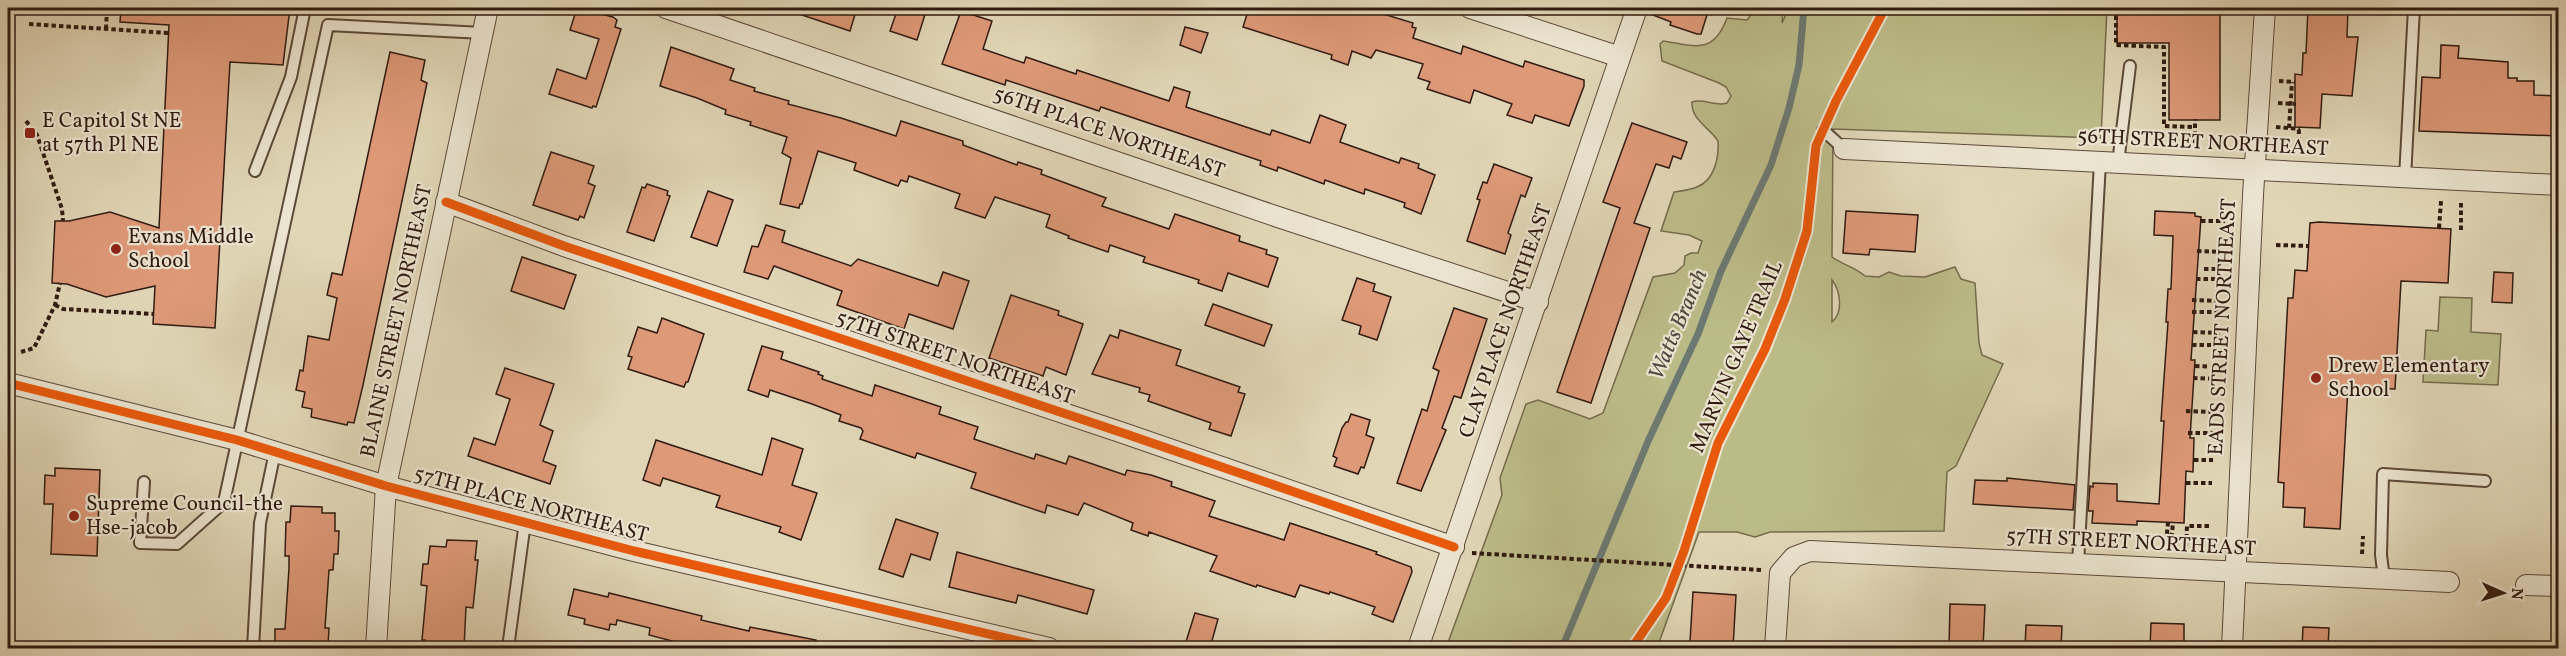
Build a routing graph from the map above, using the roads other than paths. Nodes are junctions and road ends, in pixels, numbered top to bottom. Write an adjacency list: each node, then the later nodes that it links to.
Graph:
1 (305, 8): 15 (lane)
2 (488, 8): 8 (street, BLAINE STREET NORTHEAST)
3 (666, 8): 19 (street, 56TH PLACE NORTHEAST)
4 (1470, 8): 9 (street)
5 (1637, 8): 9 (street, CLAY PLACE NORTHEAST)
6 (2265, 8): 14 (street, EADS STREET NORTHEAST)
7 (2414, 8): 16 (lane)
8 (483, 33): 18 (street, BLAINE STREET NORTHEAST); 21 (lane)
9 (1620, 57): 19 (street, CLAY PLACE NORTHEAST)
10 (2130, 66): 13 (lane)
11 (1823, 130): 12 (lane)
12 (1844, 149): 13 (street, 56TH STREET NORTHEAST)
13 (2109, 162): 14 (street, 56TH STREET NORTHEAST); 28 (lane)
14 (2255, 170): 16 (street, 56TH STREET NORTHEAST); 29 (street, EADS STREET NORTHEAST)
15 (255, 171)
16 (2405, 178): 17 (street, 56TH STREET NORTHEAST)
17 (2559, 185)
18 (446, 202): 25 (street, BLAINE STREET NORTHEAST); 27 (street, 57TH STREET NORTHEAST)
19 (1538, 302): 27 (street, CLAY PLACE NORTHEAST)
20 (8, 383): 21 (street, 57TH PLACE NORTHEAST)
21 (237, 440): 22 (street, 57TH PLACE NORTHEAST); 24 (lane)
22 (275, 452): 25 (street, 57TH PLACE NORTHEAST); 34 (lane)
23 (2485, 481): 30 (lane)
24 (144, 482)
25 (386, 486): 26 (street, 57TH PLACE NORTHEAST); 35 (street, BLAINE STREET NORTHEAST)
26 (525, 522): 36 (lane); 37 (street, 57TH PLACE NORTHEAST)
27 (1454, 547): 38 (street, CLAY PLACE NORTHEAST)
28 (2078, 564): 29 (street, 57TH STREET NORTHEAST); 39 (street, 57TH STREET NORTHEAST)
29 (2236, 572): 30 (street, 57TH STREET NORTHEAST); 40 (street, EADS STREET NORTHEAST)
30 (2384, 579): 31 (street, 57TH STREET NORTHEAST)
31 (2449, 582)
32 (2526, 585): 33 (street)
33 (2559, 586)
34 (253, 648)
35 (376, 648)
36 (508, 648)
37 (1049, 648)
38 (1418, 648)
39 (1775, 648)
40 (2232, 648)

